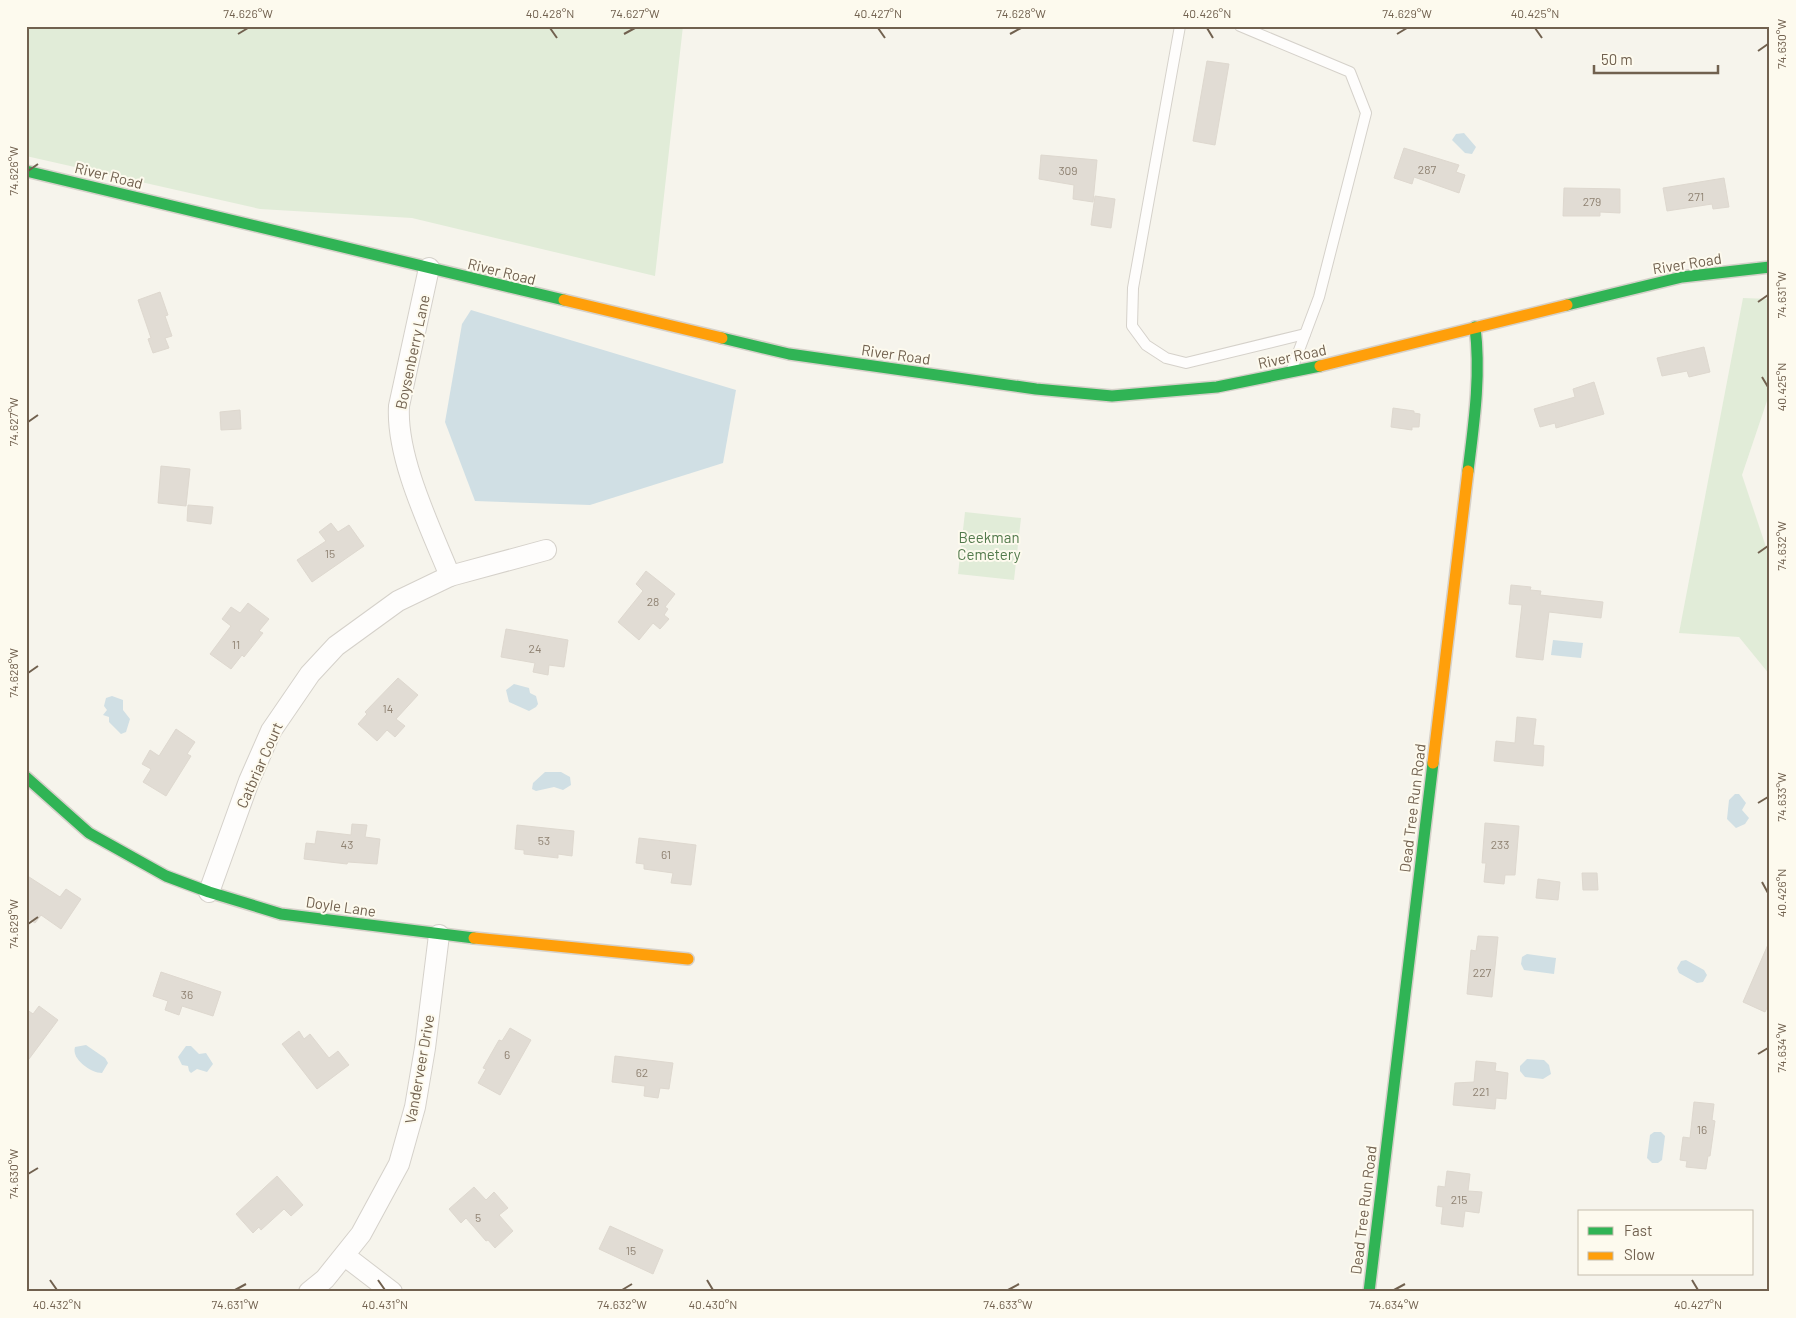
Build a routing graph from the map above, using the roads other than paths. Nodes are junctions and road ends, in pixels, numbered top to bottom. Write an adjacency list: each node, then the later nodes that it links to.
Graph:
1 (1180, 26): 7 (lane)
2 (1240, 26): 7 (lane)
3 (26, 171): 5 (main road, River Road)
4 (1770, 267): 6 (main road, River Road)
5 (429, 268): 8 (main road, River Road); 10 (street, Boysenberry Lane)
6 (1475, 327): 8 (main road, River Road); 18 (main road, Dead Tree Run Road)
7 (1305, 334): 8 (lane)
8 (1291, 373)
9 (546, 550): 10 (street, Catbriar Court)
10 (450, 576): 12 (street, Catbriar Court)
11 (26, 777): 12 (main road, Doyle Lane)
12 (209, 892): 13 (main road, Doyle Lane)
13 (439, 935): 14 (main road, Doyle Lane); 15 (street, Vanderveer Drive)
14 (688, 960)
15 (345, 1256): 16 (street, Vanderveer Drive); 17 (street)
16 (309, 1292)
17 (392, 1292)
18 (1369, 1292)

